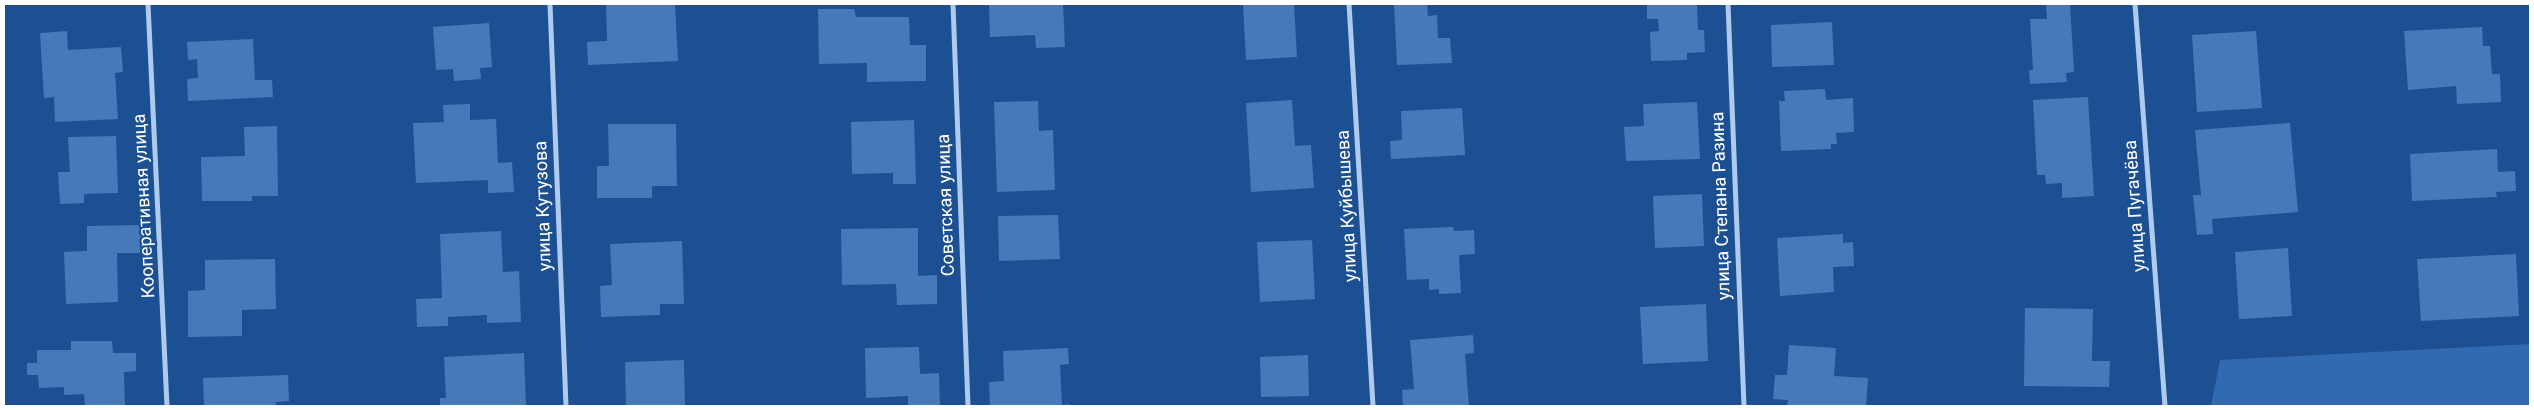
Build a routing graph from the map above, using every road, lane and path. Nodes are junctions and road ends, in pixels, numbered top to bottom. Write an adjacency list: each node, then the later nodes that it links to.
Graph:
1 (148, 4): 7 (street, Кооперативная улица)
2 (550, 4): 8 (street, улица Кутузова)
3 (954, 4): 9 (street, Советская улица)
4 (1350, 4): 10 (street, улица Куйбышева)
5 (1728, 4): 11 (street, улица Степана Разина)
6 (2135, 4): 12 (street, улица Пугачёва)
7 (167, 406)
8 (566, 406)
9 (968, 406)
10 (1373, 406)
11 (1744, 406)
12 (2165, 406)

